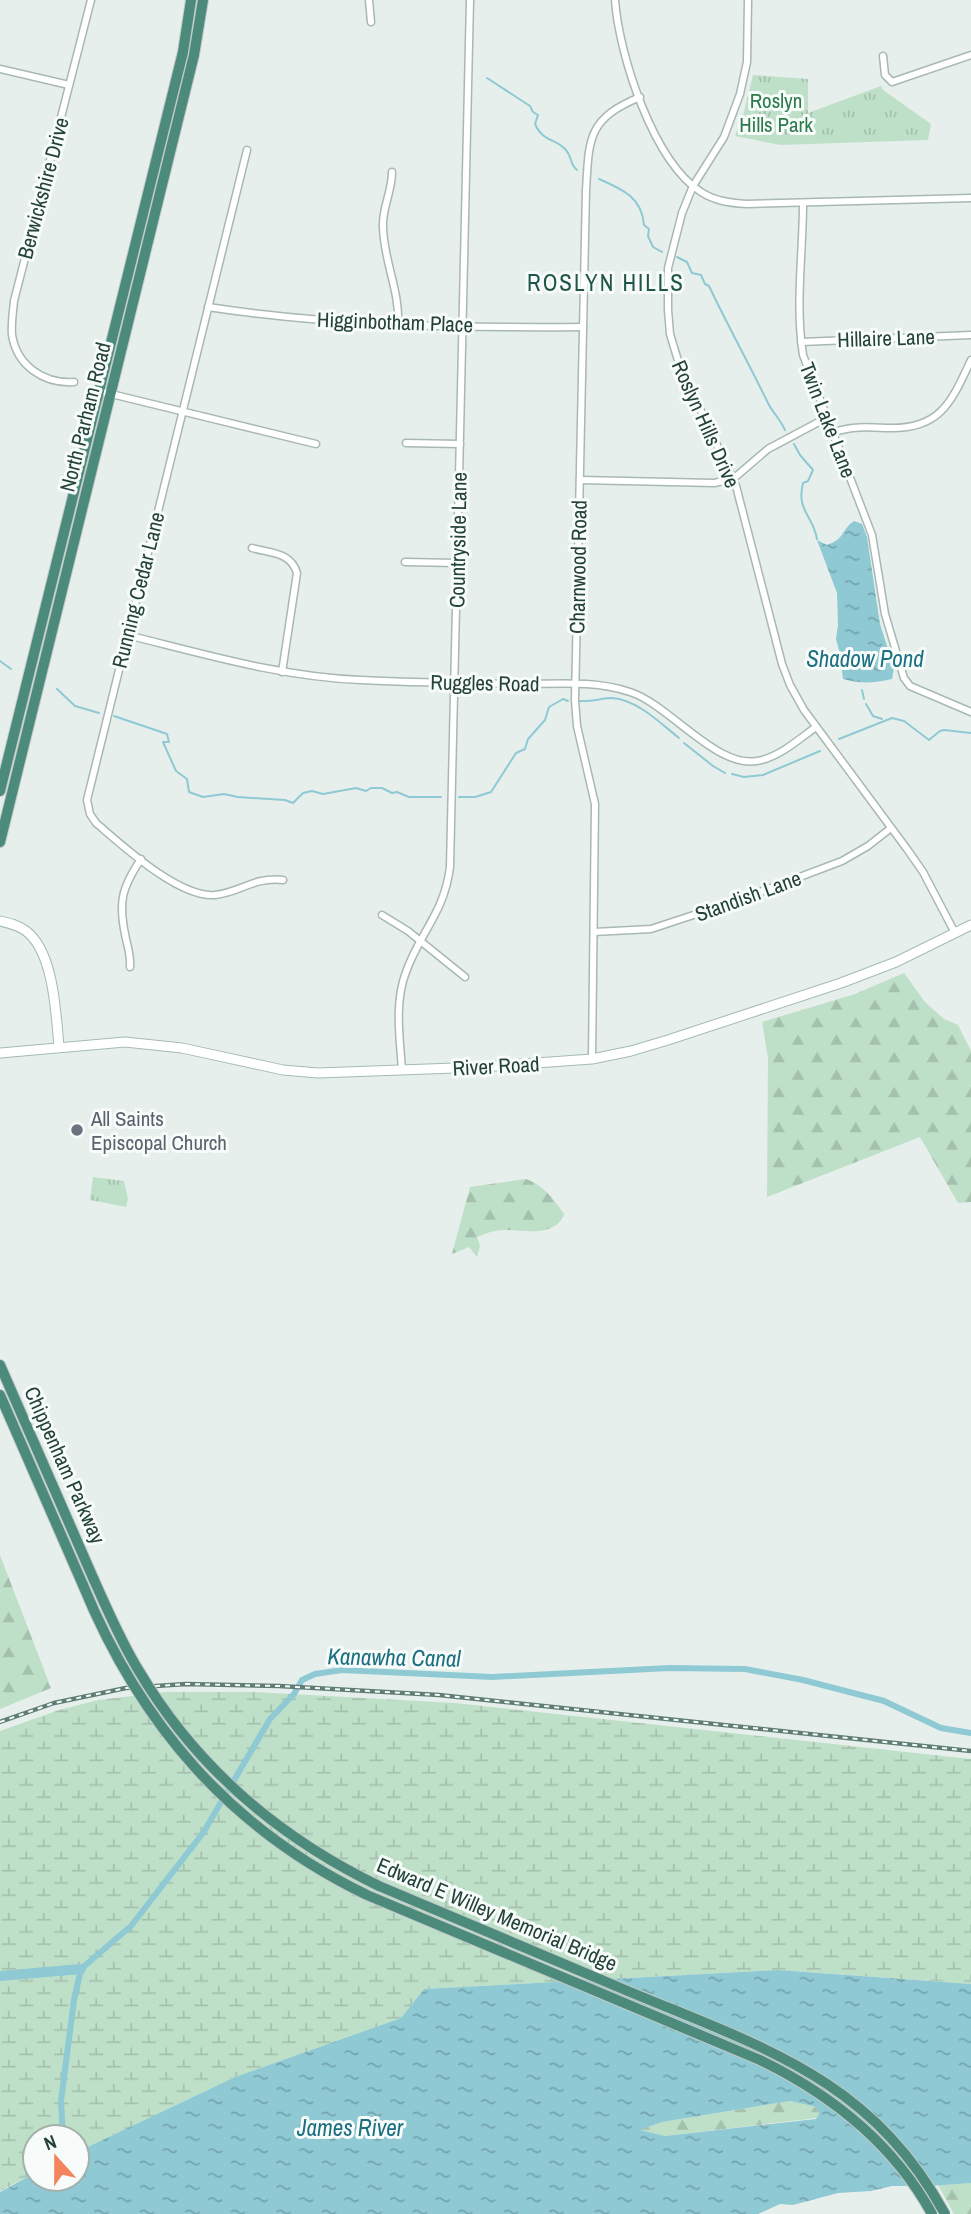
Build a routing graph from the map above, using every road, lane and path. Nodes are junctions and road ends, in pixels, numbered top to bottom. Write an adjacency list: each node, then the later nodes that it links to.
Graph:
1 (91, 0): 12 (street, Berwickshire Drive)
2 (191, 0): 27 (highway, North Parham Road)
3 (203, 0): 28 (highway, North Parham Road)
4 (369, 0): 8 (street)
5 (470, 0): 21 (street, Countryside Lane)
6 (615, 0): 13 (street)
7 (748, 0): 16 (street, Roslyn Hills Drive)
8 (371, 22)
9 (971, 55): 10 (street)
10 (883, 56)
11 (0, 69): 12 (street)
12 (69, 85): 26 (street, Berwickshire Drive)
13 (640, 97): 16 (street); 22 (street, Charnwood Road)
14 (247, 150): 19 (street, Running Cedar Lane)
15 (392, 172): 20 (street)
16 (693, 186): 18 (street); 35 (street, Roslyn Hills Drive)
17 (971, 198): 18 (street)
18 (803, 203): 24 (street, Twin Lake Lane)
19 (208, 307): 20 (street, Higginbotham Place); 29 (street, Running Cedar Lane)
20 (398, 324): 21 (street, Higginbotham Place)
21 (463, 326): 22 (street, Higginbotham Place); 34 (street, Countryside Lane)
22 (583, 327): 36 (street, Charnwood Road)
23 (971, 335): 24 (street, Hillaire Lane)
24 (801, 342): 30 (street, Twin Lake Lane)
25 (971, 360): 31 (street)
26 (74, 382)
27 (99, 391): 28 (street); 46 (highway, North Parham Road)
28 (110, 394): 29 (street); 48 (highway, North Parham Road)
29 (182, 412): 33 (street); 40 (street, Running Cedar Lane)
30 (828, 416): 31 (street, Twin Lake Lane); 35 (street)
31 (834, 432): 44 (street, Twin Lake Lane)
32 (406, 443): 34 (street)
33 (316, 444)
34 (460, 444): 39 (street, Countryside Lane)
35 (733, 479): 36 (street); 45 (street, Roslyn Hills Drive)
36 (580, 480): 43 (street, Charnwood Road)
37 (252, 548): 41 (street)
38 (405, 562): 39 (street)
39 (457, 563): 42 (street, Countryside Lane)
40 (127, 635): 41 (street, Ruggles Road); 49 (street, Running Cedar Lane)
41 (282, 672): 42 (street, Ruggles Road)
42 (454, 683): 43 (street, Ruggles Road); 56 (street, Countryside Lane)
43 (575, 684): 45 (street, Ruggles Road); 54 (street, Charnwood Road)
44 (971, 712)
45 (816, 727): 47 (street, Roslyn Hills Drive)
46 (0, 791)
47 (891, 828): 54 (street, Standish Lane); 55 (street, Roslyn Hills Drive)
48 (0, 842)
49 (141, 859): 50 (street, Running Cedar Lane); 57 (street)
50 (283, 880)
51 (382, 915): 56 (street)
52 (0, 920): 59 (main road)
53 (971, 925): 55 (main road, River Road)
54 (594, 932): 61 (street, Charnwood Road)
55 (955, 933): 61 (main road, River Road)
56 (421, 942): 58 (street); 62 (street, Countryside Lane)
57 (130, 967)
58 (466, 977)
59 (59, 1046): 60 (main road, River Road); 62 (main road, River Road)
60 (0, 1053)
61 (592, 1059): 62 (main road, River Road)
62 (402, 1070)
63 (0, 1365): 65 (highway, Chippenham Parkway)
64 (0, 1395): 66 (highway, Chippenham Parkway)
65 (94, 1580): 68 (highway, Edward E Willey Memorial Bridge, bridge)
66 (83, 1585): 67 (highway, Edward E Willey Memorial Bridge, bridge)
67 (932, 2214)
68 (945, 2214)

